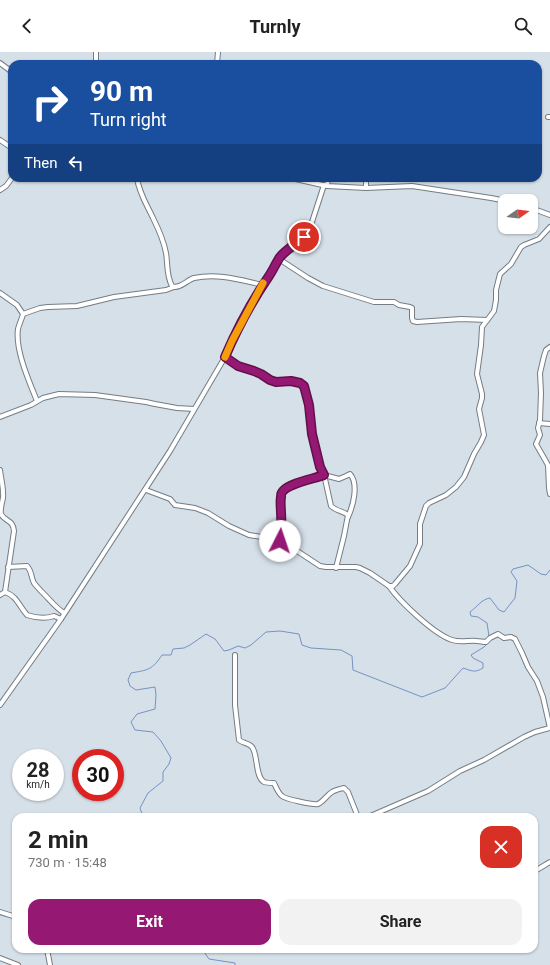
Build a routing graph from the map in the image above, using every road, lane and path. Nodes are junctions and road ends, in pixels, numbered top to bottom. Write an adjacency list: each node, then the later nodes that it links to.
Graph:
1 (9, 182): 8 (street)
2 (138, 182): 15 (street)
3 (311, 182): 6 (street)
4 (326, 182): 6 (street)
5 (366, 182): 7 (street)
6 (325, 185): 7 (street); 13 (street)
7 (366, 188): 9 (street)
8 (0, 190)
9 (498, 199)
10 (538, 211): 11 (street)
11 (550, 215)
12 (550, 227): 18 (street)
13 (279, 259): 14 (street); 18 (street)
14 (263, 285): 15 (street); 20 (street)
15 (174, 287): 17 (street)
16 (0, 293): 17 (street)
17 (23, 314): 21 (street)
18 (487, 320): 34 (street)
19 (550, 347): 24 (street)
20 (225, 357): 22 (street); 27 (street)
21 (37, 401): 22 (street); 23 (street)
22 (194, 409): 28 (street)
23 (0, 417)
24 (539, 423): 25 (street); 29 (street)
25 (550, 424)
26 (0, 470): 32 (street)
27 (324, 475): 30 (street); 30 (street); 31 (street)
28 (146, 490): 31 (street); 37 (street)
29 (550, 494)
30 (348, 518): 33 (street)
31 (280, 541): 33 (street)
32 (8, 567): 35 (street); 37 (street)
33 (336, 568): 34 (street)
34 (389, 586): 41 (street)
35 (4, 592): 36 (street); 38 (street)
36 (0, 595)
37 (64, 613): 38 (street)
38 (60, 619): 40 (street)
39 (235, 655): 42 (street)
40 (0, 705)
41 (550, 728): 43 (street)
42 (356, 813)
43 (377, 813)
44 (550, 862): 45 (street)
45 (538, 870)
46 (0, 912): 47 (street)
47 (12, 916)
48 (48, 953): 51 (street)
49 (0, 958): 50 (street)
50 (17, 965)
51 (50, 965)

